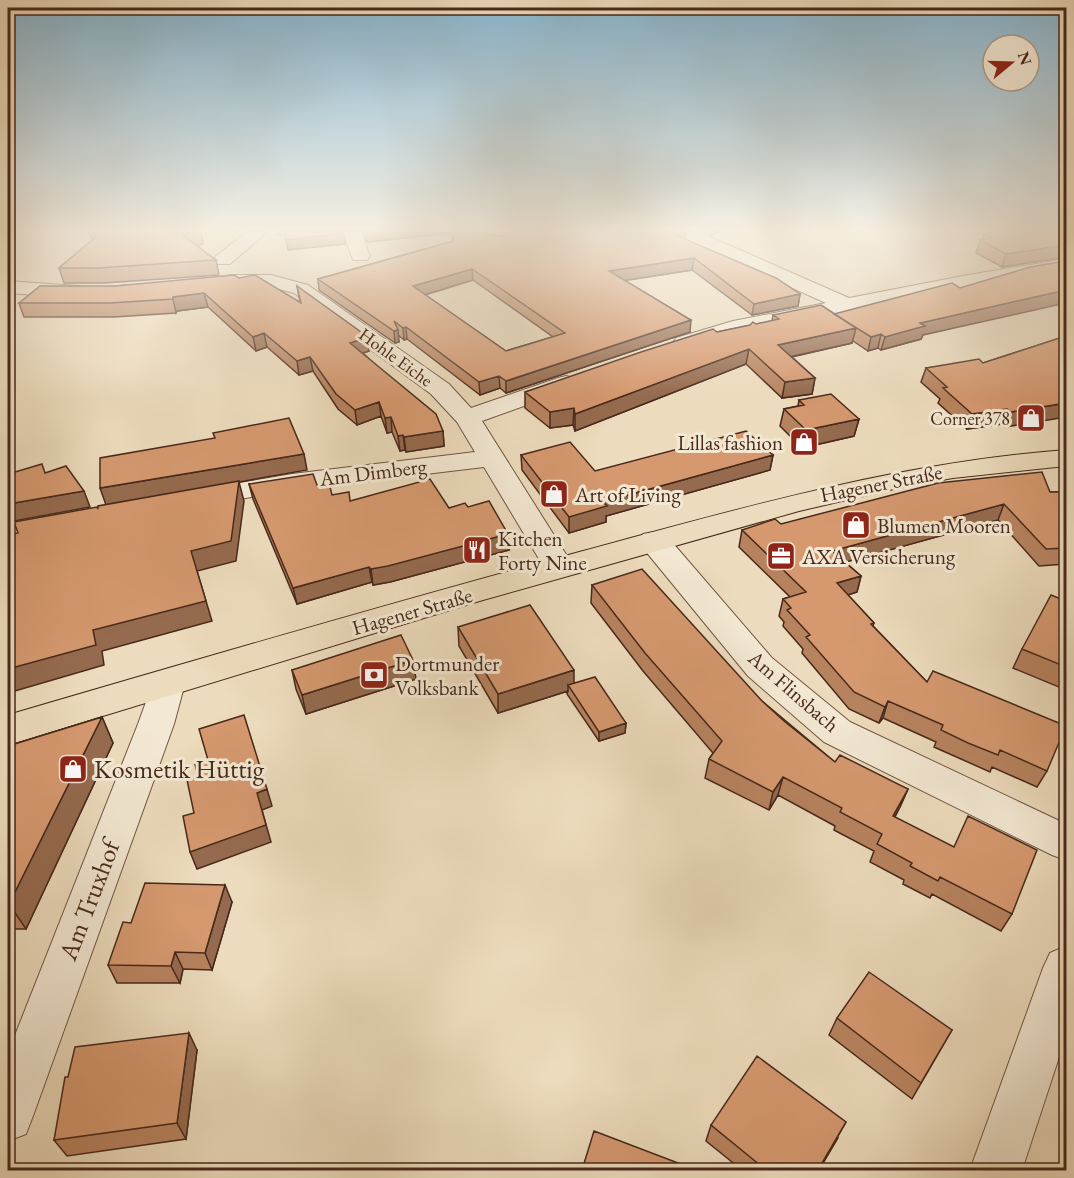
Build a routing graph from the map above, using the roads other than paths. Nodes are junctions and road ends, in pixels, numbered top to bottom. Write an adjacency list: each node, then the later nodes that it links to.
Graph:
1 (8, 287): 5 (street)
2 (297, 287): 9 (street, Hohle Eiche)
3 (809, 287): 6 (street)
4 (945, 287): 6 (street)
5 (93, 292)
6 (846, 305): 7 (street)
7 (668, 348)
8 (589, 375): 9 (street)
9 (467, 418): 10 (street, Hohle Eiche)
10 (492, 458): 12 (street, Am Dimberg); 16 (street, Hohle Eiche)
11 (1066, 458): 15 (main road, Hagener Straße)
12 (179, 502)
13 (88, 518): 14 (street)
14 (8, 533)
15 (654, 541): 16 (main road, Hagener Straße); 19 (street, Am Flinsbach)
16 (559, 567): 17 (main road, Hagener Straße)
17 (168, 682): 18 (main road, Hagener Straße); 21 (street, Am Truxhof)
18 (8, 730)
19 (1066, 843)
20 (1066, 968): 22 (street)
21 (8, 1116)
22 (996, 1170)

